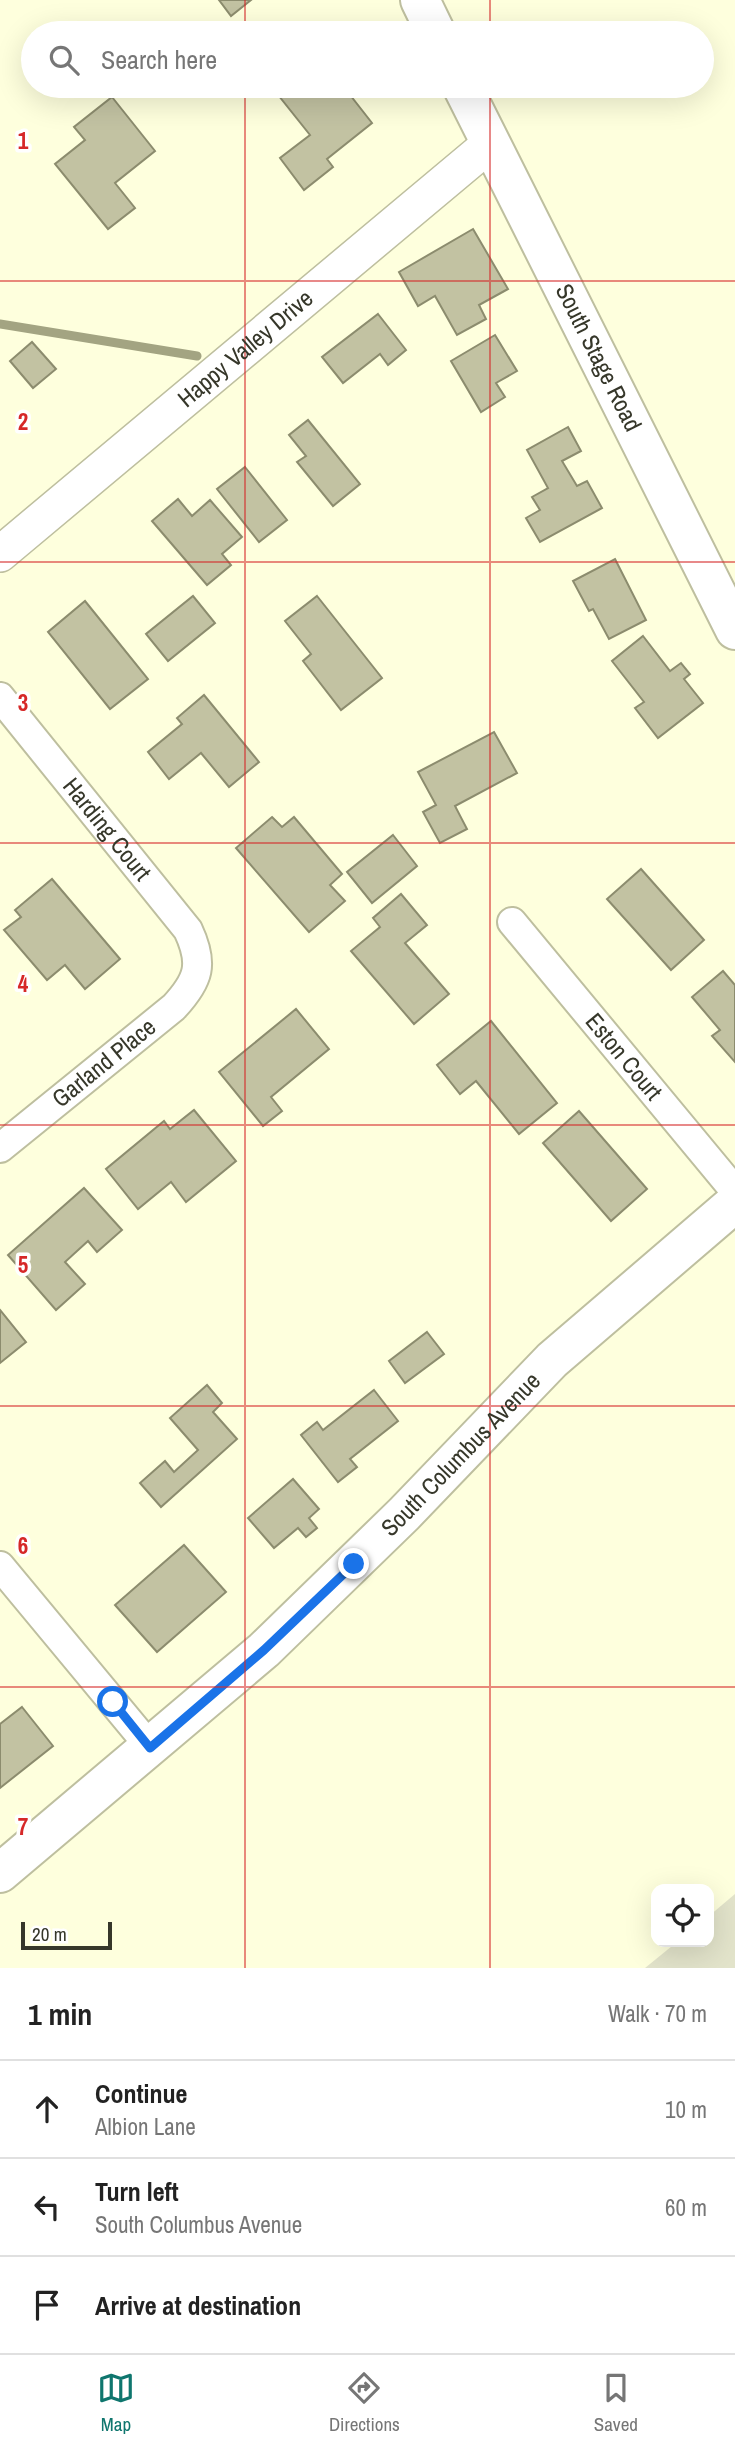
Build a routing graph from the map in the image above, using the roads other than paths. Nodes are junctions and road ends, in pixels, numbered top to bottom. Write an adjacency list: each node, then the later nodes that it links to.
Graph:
1 (420, 0): 2 (main road)
2 (430, 21)
3 (468, 98): 4 (main road, South Stage Road)
4 (491, 143): 5 (street, Happy Valley Drive); 6 (main road, South Stage Road)
5 (0, 554)
6 (735, 630)
7 (0, 697): 9 (street, Harding Court)
8 (512, 922): 11 (street, Eston Court)
9 (198, 970): 10 (street, Garland Place)
10 (0, 1148)
11 (735, 1191)
12 (735, 1203): 14 (main road, South Columbus Avenue)
13 (0, 1566): 14 (street)
14 (150, 1748): 15 (main road, South Columbus Avenue)
15 (0, 1873)

